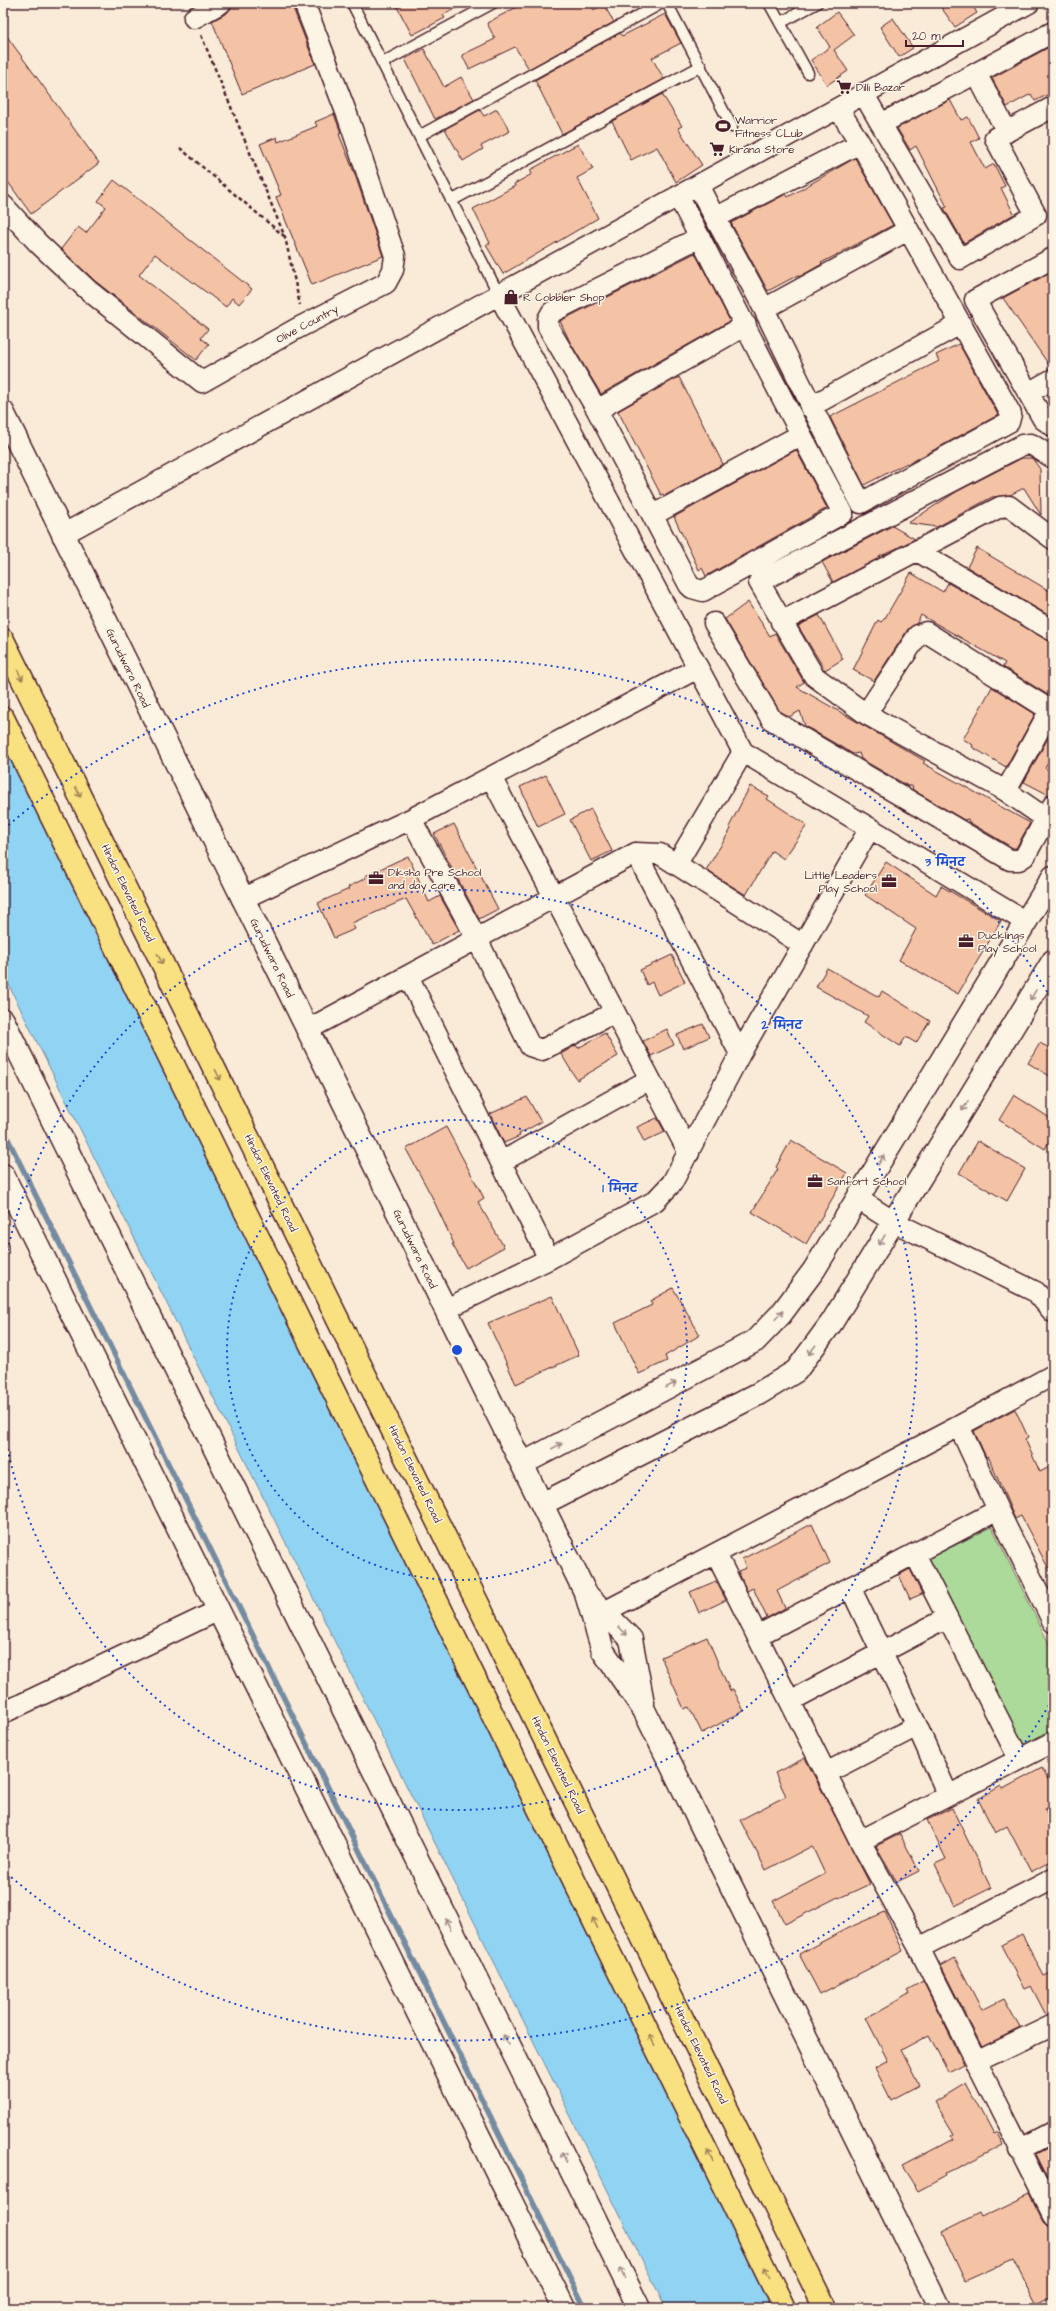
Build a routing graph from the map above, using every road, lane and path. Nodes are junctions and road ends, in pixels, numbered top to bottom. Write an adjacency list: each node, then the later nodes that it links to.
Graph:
1 (221, 3): 10 (street)
2 (304, 3): 38 (street, Olive Country)
3 (352, 3): 13 (lane)
4 (493, 3): 13 (lane)
5 (662, 3): 23 (lane)
6 (667, 3): 14 (lane)
7 (769, 3): 11 (lane)
8 (817, 3): 11 (lane)
9 (1029, 3): 17 (street)
10 (194, 18): 32 (path)
11 (780, 23): 15 (lane)
12 (1053, 32): 16 (street)
13 (382, 63): 23 (lane)
14 (701, 66): 21 (lane); 28 (lane)
15 (808, 73)
16 (976, 73): 20 (street); 22 (street)
17 (863, 93): 19 (street); 20 (street)
18 (1053, 107): 22 (street)
19 (838, 108): 24 (street); 26 (street)
20 (881, 124): 22 (street)
21 (732, 127)
22 (1008, 132)
23 (419, 136): 28 (lane)
24 (860, 143): 30 (street); 31 (street)
25 (180, 148): 32 (path)
26 (698, 185): 27 (street); 30 (street)
27 (678, 196): 33 (street); 35 (street)
28 (451, 201): 35 (lane)
29 (3, 205): 38 (street, Olive Country)
30 (715, 218): 36 (street)
31 (908, 230): 36 (street); 37 (street)
32 (285, 237): 38 (path)
33 (700, 237): 39 (street); 43 (street)
34 (1053, 258): 41 (street)
35 (498, 295): 49 (street); 56 (street)
36 (764, 310): 42 (street)
37 (960, 324): 42 (street); 42 (street)
38 (305, 325)
39 (746, 325): 43 (street); 46 (street)
40 (1053, 379): 41 (street)
41 (1028, 393): 45 (street)
42 (810, 407)
43 (597, 410): 48 (street)
44 (3, 412): 49 (street, Gurudwara Road)
45 (1053, 426)
46 (800, 435): 48 (street); 48 (street)
47 (1053, 458): 52 (street)
48 (653, 515)
49 (62, 535): 70 (street, Gurudwara Road)
50 (1053, 539): 51 (street)
51 (917, 551): 52 (street); 54 (street)
52 (781, 622): 58 (street)
53 (714, 623): 63 (street)
54 (1053, 631)
55 (3, 640): 123 (highway, Hindon Elevated Road, one-way to 123)
56 (698, 668): 60 (street); 61 (street)
57 (1052, 708): 58 (street); 62 (street)
58 (866, 714): 62 (street)
59 (3, 718): 122 (highway, one-way to 59)
60 (743, 752): 65 (street); 67 (street)
61 (491, 777): 64 (street); 69 (street)
62 (1006, 791): 63 (street)
63 (1049, 811)
64 (410, 819): 70 (street); 72 (street)
65 (870, 828): 71 (street); 73 (street)
66 (636, 853): 67 (street); 69 (street); 79 (street)
67 (676, 865): 73 (street)
68 (1053, 877): 71 (street)
69 (555, 897): 72 (street); 76 (street)
70 (242, 899): 78 (street, Gurudwara Road)
71 (1026, 922): 84 (street, one-way to 71)
72 (477, 939): 75 (street); 76 (street)
73 (803, 945): 79 (street)
74 (1053, 962): 85 (street, one-way to 85)
75 (408, 976): 78 (street); 82 (street)
76 (615, 1012): 80 (street)
77 (3, 1020): 121 (street, one-way to 77)
78 (307, 1030): 87 (street, Gurudwara Road)
79 (740, 1054): 81 (street)
80 (650, 1079): 81 (street); 82 (street)
81 (689, 1153): 86 (street)
82 (501, 1162): 86 (street)
83 (3, 1175): 98 (street)
84 (858, 1199): 85 (street); 91 (street, one-way to 84)
85 (894, 1222): 88 (street); 92 (street, one-way to 92)
86 (549, 1259): 87 (street)
87 (446, 1309): 91 (street, Gurudwara Road)
88 (1053, 1312)
89 (1053, 1375): 90 (street)
90 (959, 1426): 93 (street); 94 (street)
91 (522, 1464): 92 (street, Gurudwara Road)
92 (542, 1504): 97 (street, Gurudwara Road)
93 (998, 1510): 95 (street); 101 (street)
94 (716, 1554): 99 (street); 102 (street)
95 (915, 1554): 96 (street); 100 (street)
96 (850, 1587): 102 (street); 103 (street)
97 (586, 1594): 99 (street); 105 (street)
98 (219, 1610): 106 (street); 120 (street)
99 (604, 1612): 105 (street, one-way to 105)
100 (947, 1618): 103 (street); 109 (street)
101 (1053, 1622)
102 (757, 1636): 104 (street)
103 (882, 1652): 104 (street); 107 (street)
104 (790, 1701): 110 (street)
105 (644, 1710): 124 (street)
106 (3, 1713)
107 (918, 1726): 110 (street); 111 (street)
108 (1053, 1742): 109 (street)
109 (1019, 1759): 111 (street)
110 (826, 1773): 112 (street)
111 (948, 1795): 112 (street)
112 (860, 1841): 114 (street)
113 (1053, 1879): 114 (street)
114 (919, 1948): 116 (street)
115 (1053, 2025): 116 (street)
116 (976, 2062): 118 (street)
117 (1053, 2132): 118 (street)
118 (1020, 2150): 119 (street)
119 (1053, 2214)
120 (564, 2308)
121 (639, 2308)
122 (784, 2308)
123 (825, 2308)
124 (940, 2308)

